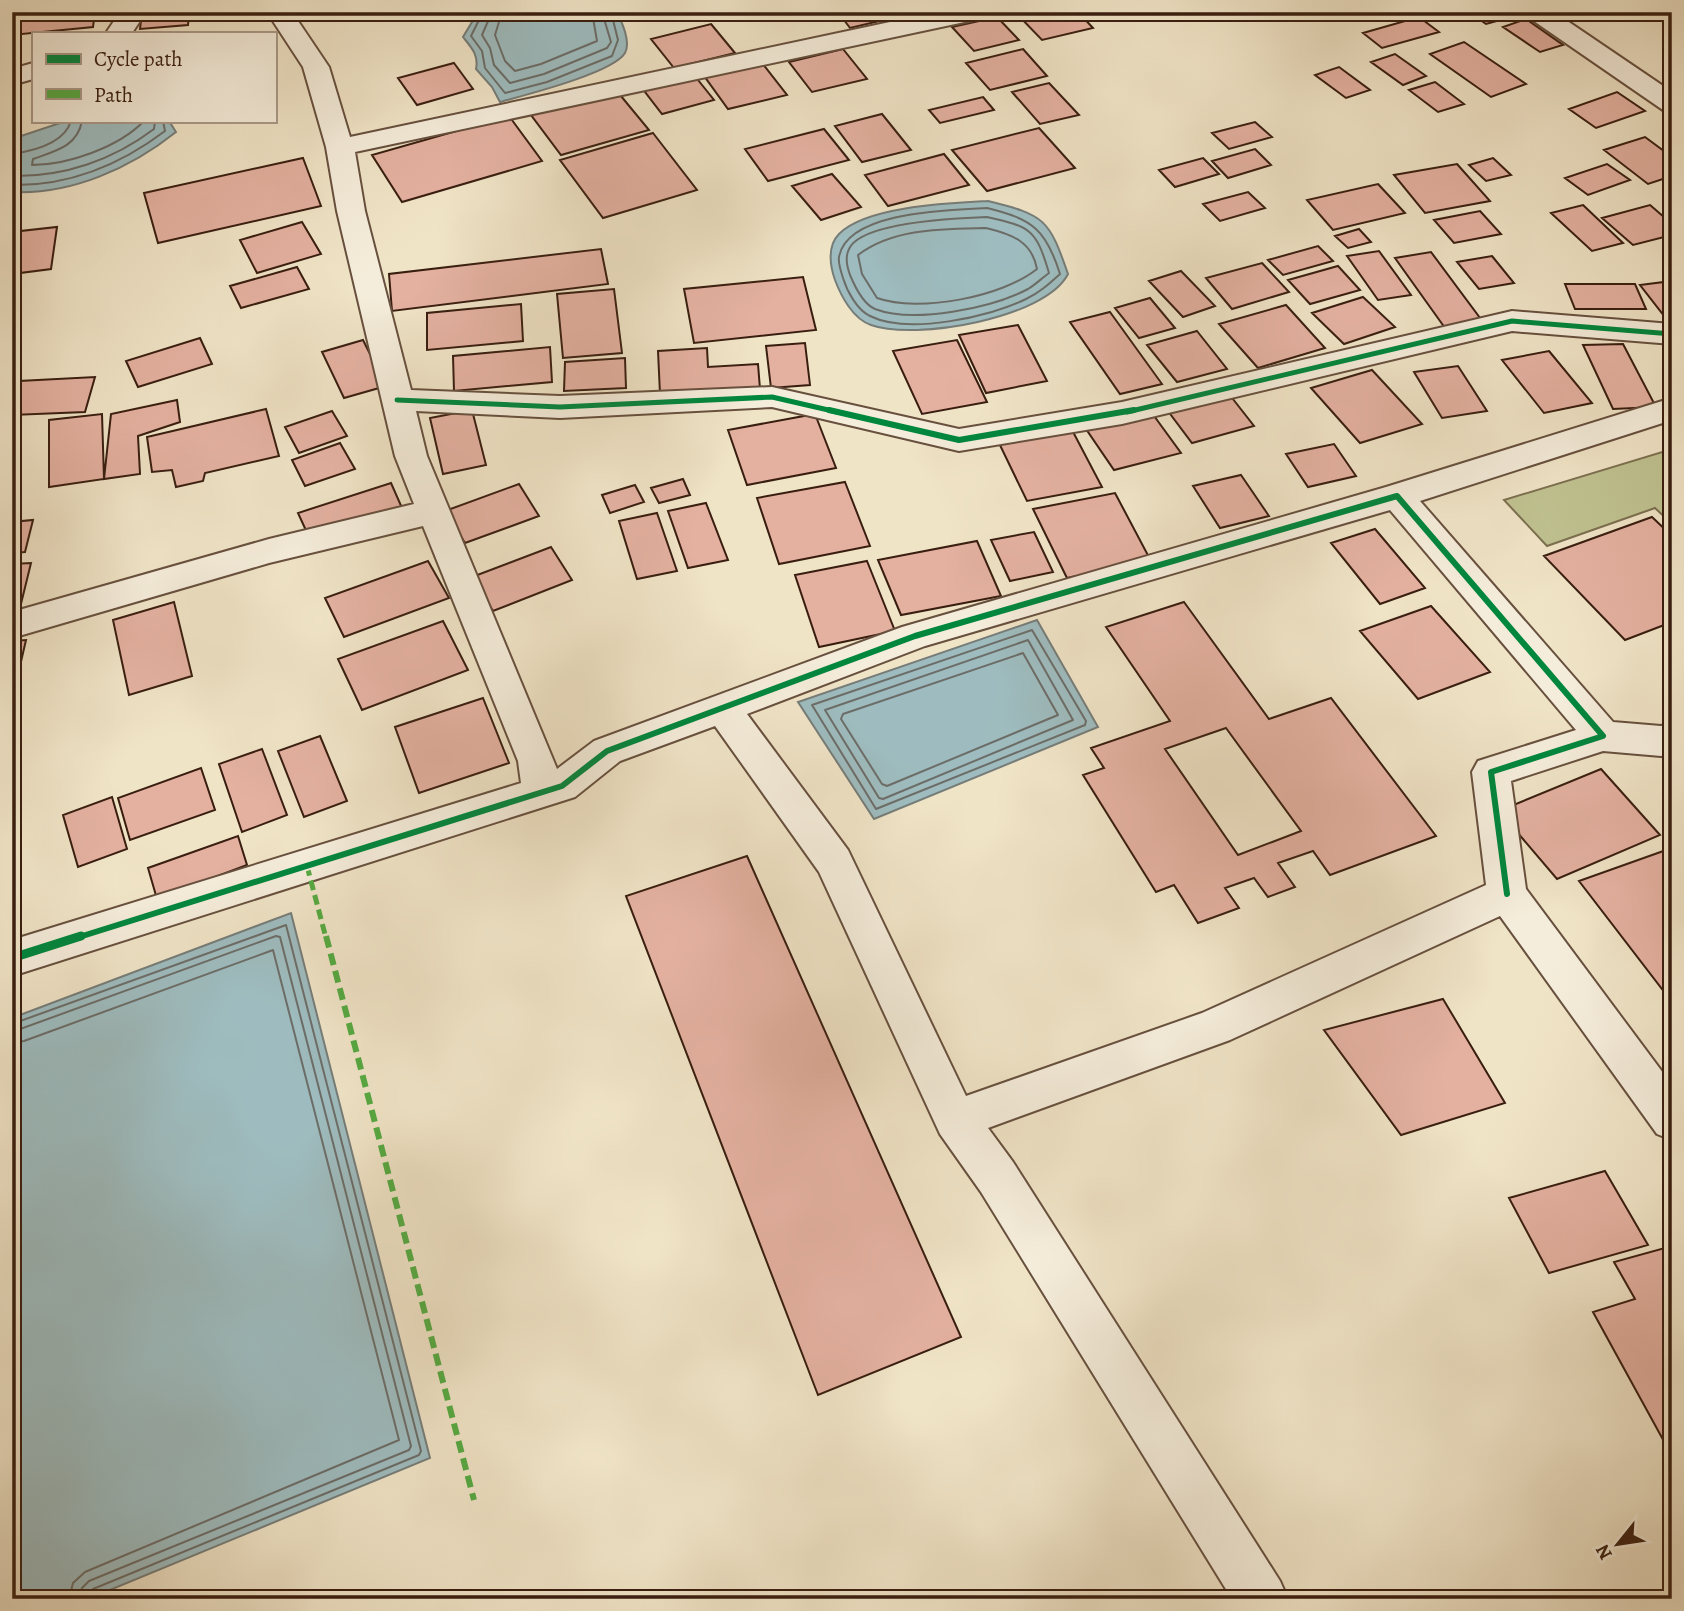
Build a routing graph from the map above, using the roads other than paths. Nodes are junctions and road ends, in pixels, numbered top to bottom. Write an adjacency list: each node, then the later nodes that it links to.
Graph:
1 (129, 12): 5 (street)
2 (279, 12): 9 (street)
3 (974, 12): 9 (street)
4 (1536, 12): 8 (street)
5 (120, 32)
6 (32, 71): 7 (street)
7 (12, 76)
8 (1672, 104)
9 (340, 146): 11 (street)
10 (1672, 334): 11 (street)
11 (397, 400): 14 (street)
12 (1672, 410): 13 (street)
13 (1397, 496): 16 (street); 17 (street)
14 (433, 511): 15 (street); 19 (street)
15 (12, 625)
16 (722, 708): 19 (street); 22 (street)
17 (1603, 736): 18 (street); 20 (street)
18 (1668, 744)
19 (541, 793): 21 (street)
20 (1507, 894): 22 (street); 23 (street)
21 (12, 958)
22 (955, 1120): 24 (street)
23 (1672, 1120)
24 (1262, 1599)

